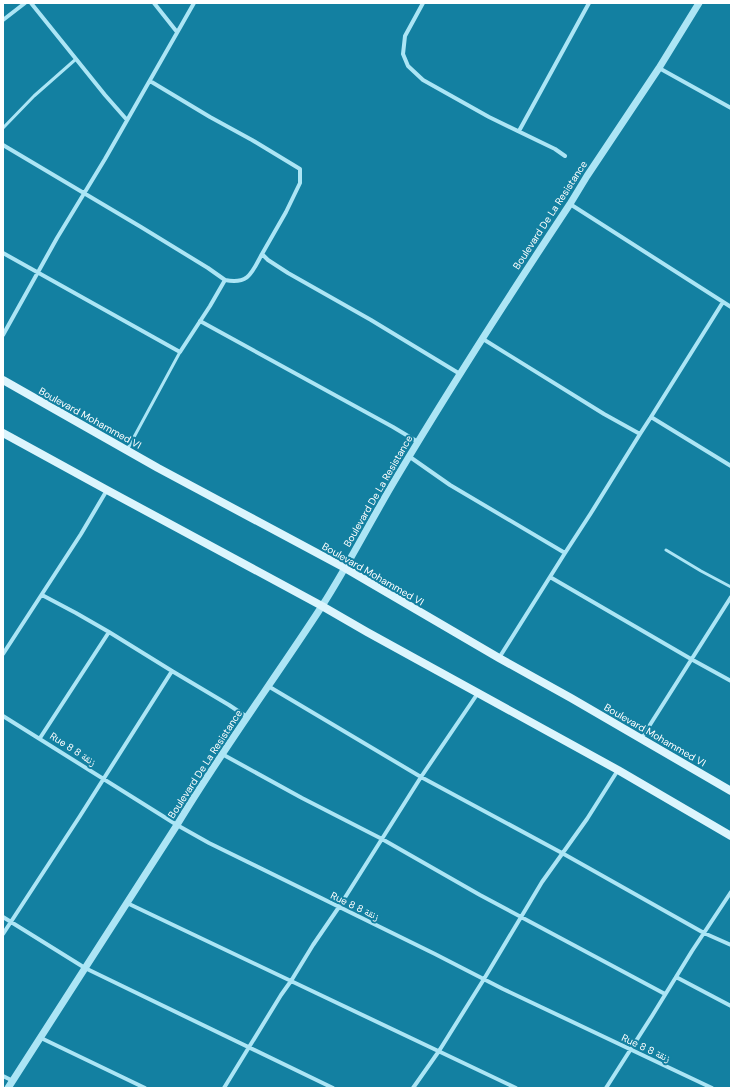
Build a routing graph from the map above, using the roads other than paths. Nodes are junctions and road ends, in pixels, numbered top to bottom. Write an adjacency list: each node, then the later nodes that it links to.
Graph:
1 (24, 3): 8 (street)
2 (31, 3): 10 (street)
3 (154, 3): 9 (street)
4 (194, 3): 9 (street)
5 (423, 3): 16 (street)
6 (589, 3): 16 (street)
7 (699, 3): 11 (street, Boulevard De La Resistance)
8 (3, 20)
9 (177, 32): 12 (street)
10 (76, 59): 14 (street); 15 (lane)
11 (659, 68): 13 (street); 20 (street, Boulevard De La Resistance)
12 (150, 81): 14 (street); 22 (street)
13 (731, 108)
14 (127, 120): 19 (street)
15 (3, 128)
16 (519, 131): 18 (street)
17 (3, 145): 19 (street)
18 (565, 156)
19 (84, 194): 23 (street); 24 (street)
20 (570, 204): 25 (street); 29 (street, Boulevard De La Resistance)
21 (3, 253): 23 (street)
22 (262, 254): 24 (street); 31 (street)
23 (38, 273): 28 (street); 30 (street)
24 (225, 280): 27 (street)
25 (723, 302): 26 (street); 33 (street)
26 (731, 307)
27 (200, 321): 30 (street); 36 (street)
28 (3, 335)
29 (483, 339): 31 (street, Boulevard De La Resistance); 35 (street)
30 (180, 352): 37 (lane)
31 (460, 374): 36 (street, Boulevard De La Resistance)
32 (3, 380): 37 (main road, Boulevard Mohammed VI)
33 (651, 417): 35 (street); 39 (street)
34 (3, 433): 40 (main road)
35 (640, 434): 42 (street)
36 (418, 442): 38 (street, Boulevard De La Resistance)
37 (127, 450): 43 (main road, Boulevard Mohammed VI)
38 (410, 457): 42 (street); 43 (street, Boulevard De La Resistance)
39 (731, 466)
40 (107, 490): 46 (street); 48 (main road)
41 (666, 550): 45 (lane)
42 (564, 553): 44 (street)
43 (345, 568): 48 (street, Boulevard De La Resistance); 51 (main road, Boulevard Mohammed VI)
44 (550, 577): 51 (street); 52 (street)
45 (731, 587)
46 (42, 595): 49 (street); 50 (street)
47 (731, 597): 52 (street)
48 (322, 606): 55 (street, Boulevard De La Resistance); 56 (main road)
49 (109, 632): 53 (street); 59 (street)
50 (3, 654)
51 (499, 658): 60 (main road, Boulevard Mohammed VI)
52 (691, 659): 54 (street); 60 (street)
53 (172, 671): 58 (street); 64 (street)
54 (731, 681)
55 (268, 686): 58 (street, Boulevard De La Resistance); 63 (street)
56 (478, 693): 62 (main road); 63 (street)
57 (3, 716): 59 (street, Rue 8 8 زنقة)
58 (247, 717): 61 (street, Boulevard De La Resistance)
59 (40, 738): 64 (street, Rue 8 8 زنقة)
60 (641, 739): 65 (main road, Boulevard Mohammed VI)
61 (222, 754): 66 (street, Boulevard De La Resistance); 68 (street)
62 (618, 770): 67 (main road); 69 (street)
63 (421, 777): 68 (street); 69 (street)
64 (103, 778): 66 (street, Rue 8 8 زنقة); 75 (street)
65 (731, 791)
66 (177, 825): 71 (street, Boulevard De La Resistance); 72 (street, Rue 8 8 زنقة)
67 (731, 836)
68 (382, 839): 72 (street); 74 (street)
69 (562, 853): 74 (street); 76 (street)
70 (731, 892): 76 (street)
71 (127, 903): 79 (street, Boulevard De La Resistance); 82 (street)
72 (339, 907): 81 (street, Rue 8 8 زنقة); 82 (street)
73 (3, 917): 75 (street)
74 (522, 917): 81 (street); 83 (street)
75 (10, 921): 77 (street); 79 (street)
76 (704, 933): 78 (street); 80 (street)
77 (3, 934)
78 (731, 945)
79 (85, 968): 85 (street, Boulevard De La Resistance); 86 (street)
80 (676, 977): 83 (street); 84 (street)
81 (484, 979): 87 (street, Rue 8 8 زنقة); 88 (street)
82 (292, 982): 86 (street); 88 (street)
83 (665, 994): 87 (street)
84 (731, 1006)
85 (41, 1038): 90 (street, Boulevard De La Resistance); 91 (street)
86 (249, 1047): 92 (street); 93 (street)
87 (630, 1050): 96 (street); 97 (street, Rue 8 8 زنقة)
88 (439, 1051): 94 (street); 95 (street)
89 (3, 1076): 90 (street)
90 (10, 1085)
91 (145, 1088)
92 (224, 1088)
93 (333, 1088)
94 (413, 1088)
95 (516, 1088)
96 (606, 1088)
97 (712, 1088)

